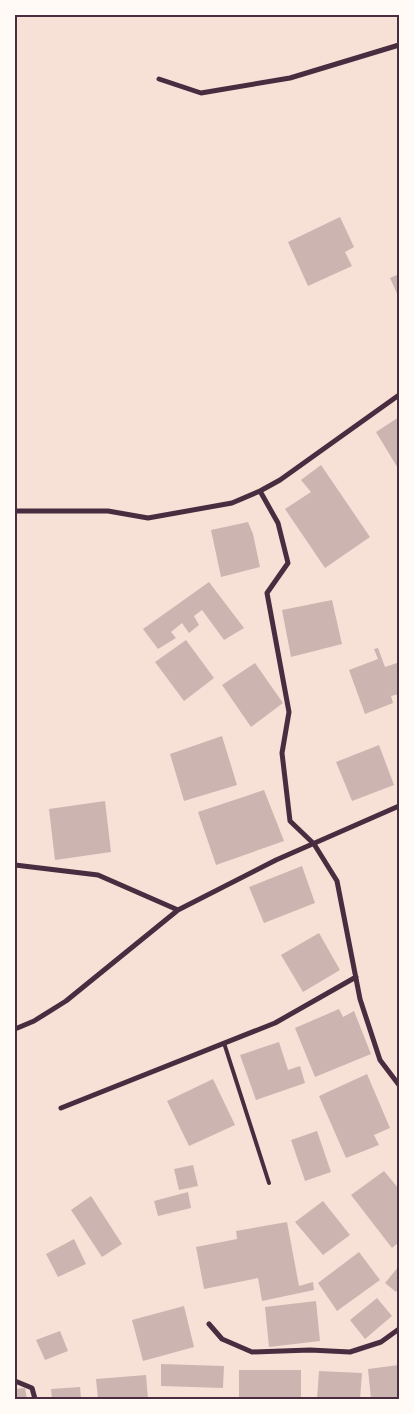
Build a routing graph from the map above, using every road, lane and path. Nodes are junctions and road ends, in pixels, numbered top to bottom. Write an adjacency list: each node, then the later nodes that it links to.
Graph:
1 (399, 45): 2 (street)
2 (159, 79)
3 (399, 395): 4 (street)
4 (260, 491): 5 (street); 7 (street)
5 (15, 511)
6 (399, 806): 7 (street)
7 (314, 844): 9 (street); 10 (street)
8 (15, 866): 9 (street)
9 (178, 910): 11 (street)
10 (356, 977): 12 (street); 13 (street)
11 (15, 1029)
12 (224, 1043): 14 (street); 15 (lane)
13 (399, 1086)
14 (61, 1108)
15 (269, 1183)
16 (209, 1324): 17 (street)
17 (399, 1329)
18 (15, 1381): 19 (street)
19 (35, 1399)

